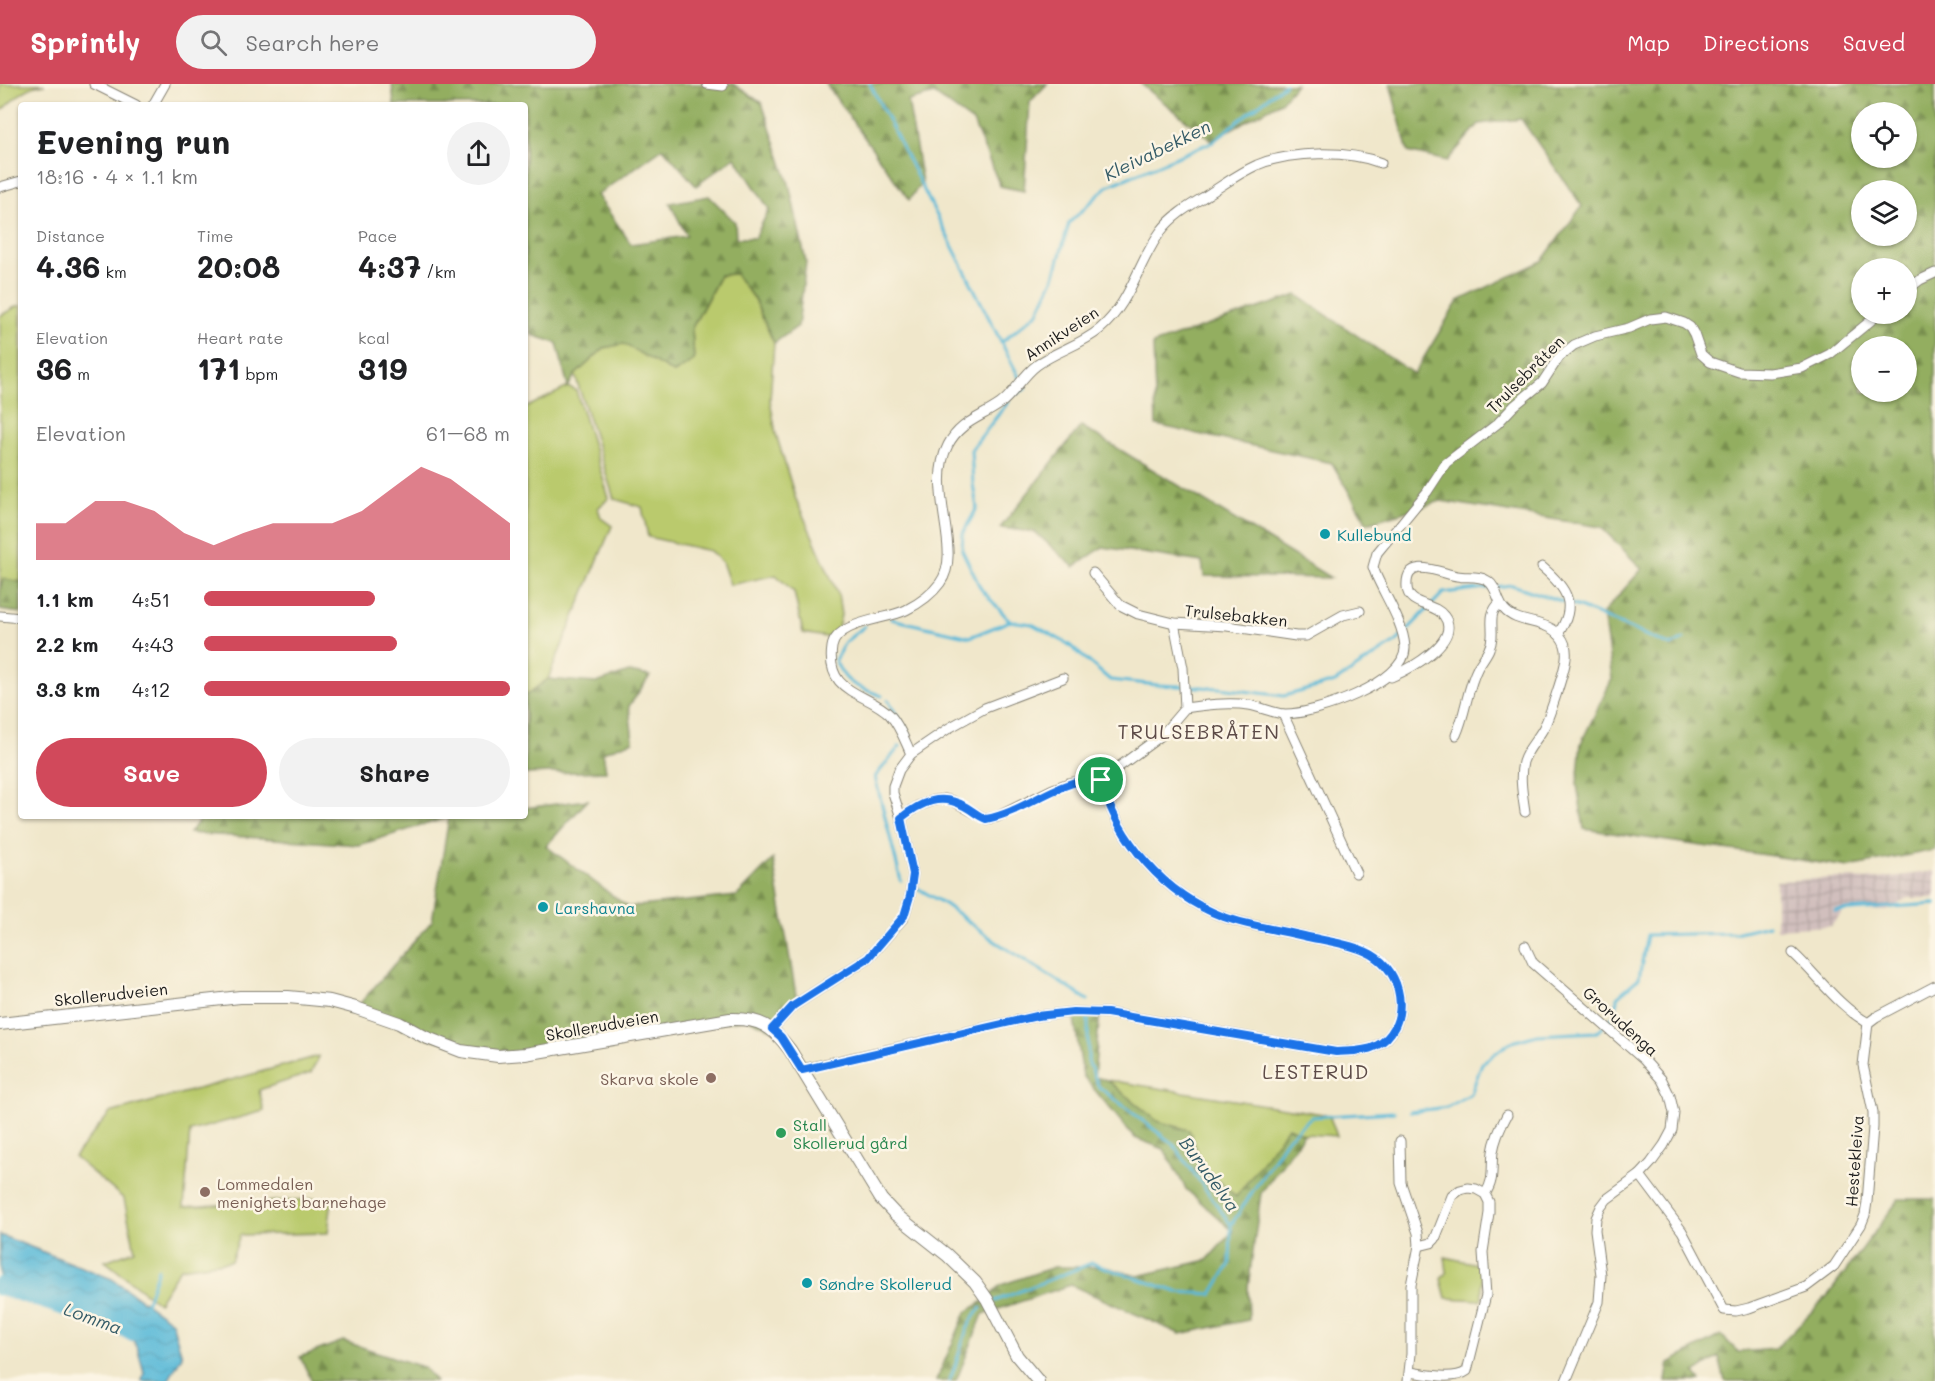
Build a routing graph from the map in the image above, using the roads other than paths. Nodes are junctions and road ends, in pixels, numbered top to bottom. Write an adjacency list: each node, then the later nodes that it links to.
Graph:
1 (94, 84): 5 (street)
2 (165, 84): 6 (street)
3 (707, 84): 4 (street)
4 (723, 86)
5 (130, 102)
6 (155, 102)
7 (1381, 163): 26 (street, Annikveien)
8 (18, 183): 9 (street)
9 (0, 187)
10 (1935, 273): 11 (street)
11 (1917, 282)
12 (1867, 324): 22 (street, Trulsebråten)
13 (1542, 567): 20 (street)
14 (1093, 573): 19 (street, Trulsebakken)
15 (1500, 603): 20 (street, Trulsebråten); 22 (street, Trulsebråten); 25 (street)
16 (1360, 611): 19 (street, Trulsebakken)
17 (0, 616): 18 (street)
18 (18, 618)
19 (1174, 623): 23 (street, Trulsebakken)
20 (1558, 634): 28 (street)
21 (1063, 678): 26 (street)
22 (1386, 679): 24 (street, Trulsebråten)
23 (1185, 708): 24 (street, Trulsebråten); 27 (street)
24 (1283, 714): 30 (street)
25 (1456, 735)
26 (907, 746): 29 (street)
27 (1101, 780): 29 (street); 37 (street)
28 (1525, 812)
29 (901, 818): 36 (street)
30 (1356, 873)
31 (1525, 946): 40 (street, Grorudenga)
32 (1793, 953): 34 (street)
33 (1935, 986): 34 (street)
34 (1868, 1023): 40 (street, Hestekleiva)
35 (0, 1024): 36 (street, Skollerudveien)
36 (772, 1029): 37 (street)
37 (802, 1070): 44 (street)
38 (1507, 1114): 41 (street)
39 (1400, 1141): 42 (street)
40 (1640, 1175): 45 (street, Grorudenga)
41 (1485, 1194): 42 (street); 43 (street)
42 (1419, 1246): 43 (street)
43 (1409, 1377)
44 (1038, 1381)
45 (1566, 1381)

